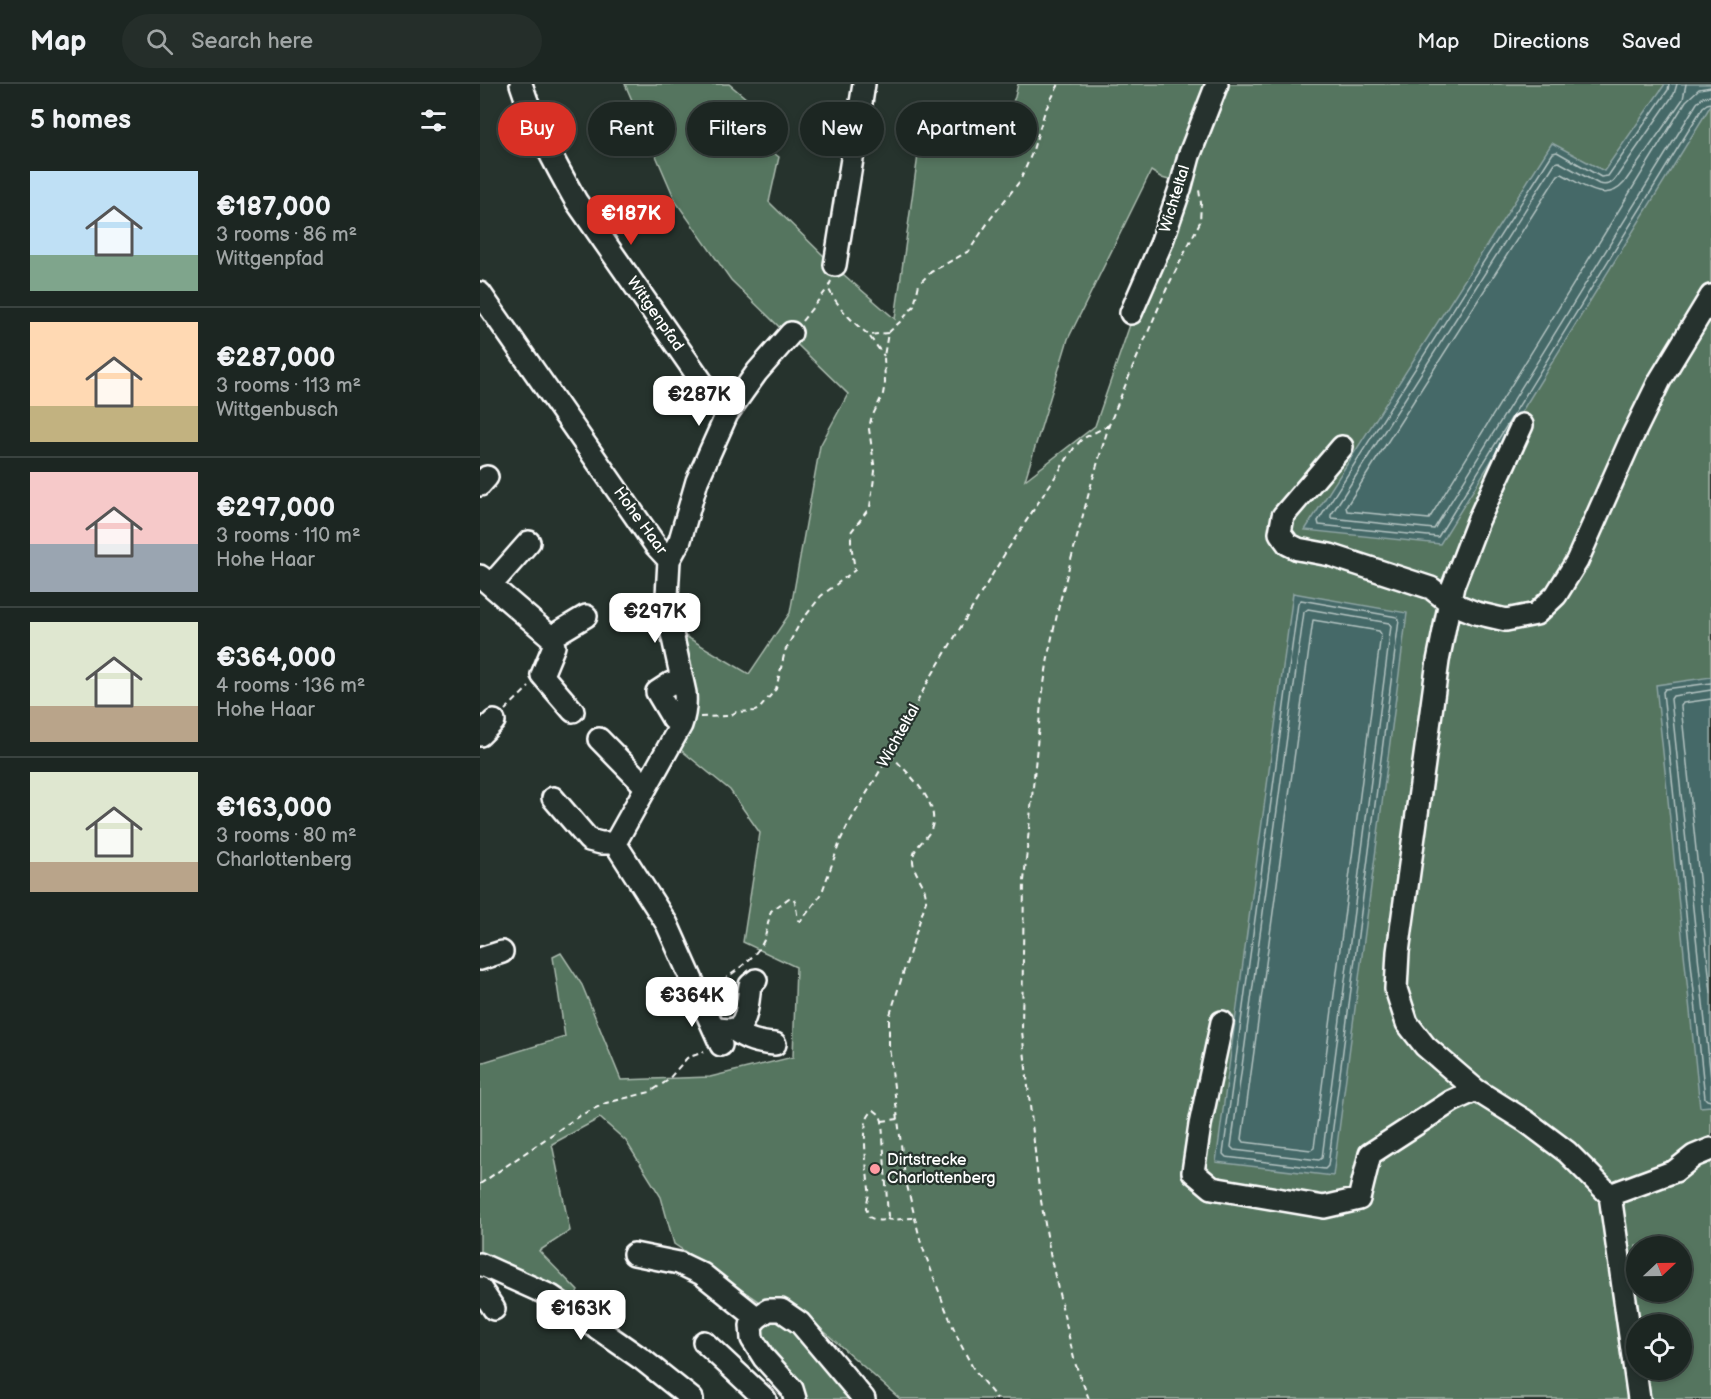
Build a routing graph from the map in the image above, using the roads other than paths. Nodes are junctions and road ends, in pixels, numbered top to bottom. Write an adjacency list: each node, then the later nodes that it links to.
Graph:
1 (521, 84): 9 (street, Wittgenpfad)
2 (864, 84): 4 (street)
3 (1217, 84): 7 (street, Wichteltal)
4 (835, 265)
5 (480, 293): 13 (street, Hohe Haar)
6 (1711, 296): 15 (street)
7 (1131, 313)
8 (791, 333): 9 (street)
9 (727, 414): 13 (street)
10 (1522, 425): 15 (street)
11 (1342, 447): 15 (street)
12 (529, 542): 14 (street)
13 (669, 560): 20 (street, Hohe Haar)
14 (485, 580): 17 (street)
15 (1449, 602): 31 (street)
16 (586, 616): 17 (street)
17 (551, 637): 19 (street)
18 (671, 683): 20 (street)
19 (573, 711)
20 (683, 720): 22 (street)
21 (599, 740): 22 (street)
22 (646, 787): 24 (street)
23 (553, 798): 24 (street)
24 (615, 843): 29 (street)
25 (502, 952): 26 (street)
26 (480, 959)
27 (756, 980): 29 (street)
28 (1222, 1022): 31 (street)
29 (723, 1034): 30 (street)
30 (775, 1044)
31 (1476, 1090): 33 (street)
32 (1711, 1149): 33 (street)
33 (1610, 1195): 43 (street)
34 (634, 1254): 37 (street)
35 (481, 1275): 36 (street); 39 (street)
36 (494, 1309)
37 (757, 1318): 41 (street); 42 (street)
38 (704, 1342): 40 (street)
39 (692, 1399)
40 (765, 1399)
41 (795, 1399)
42 (864, 1399)
43 (1639, 1399)

